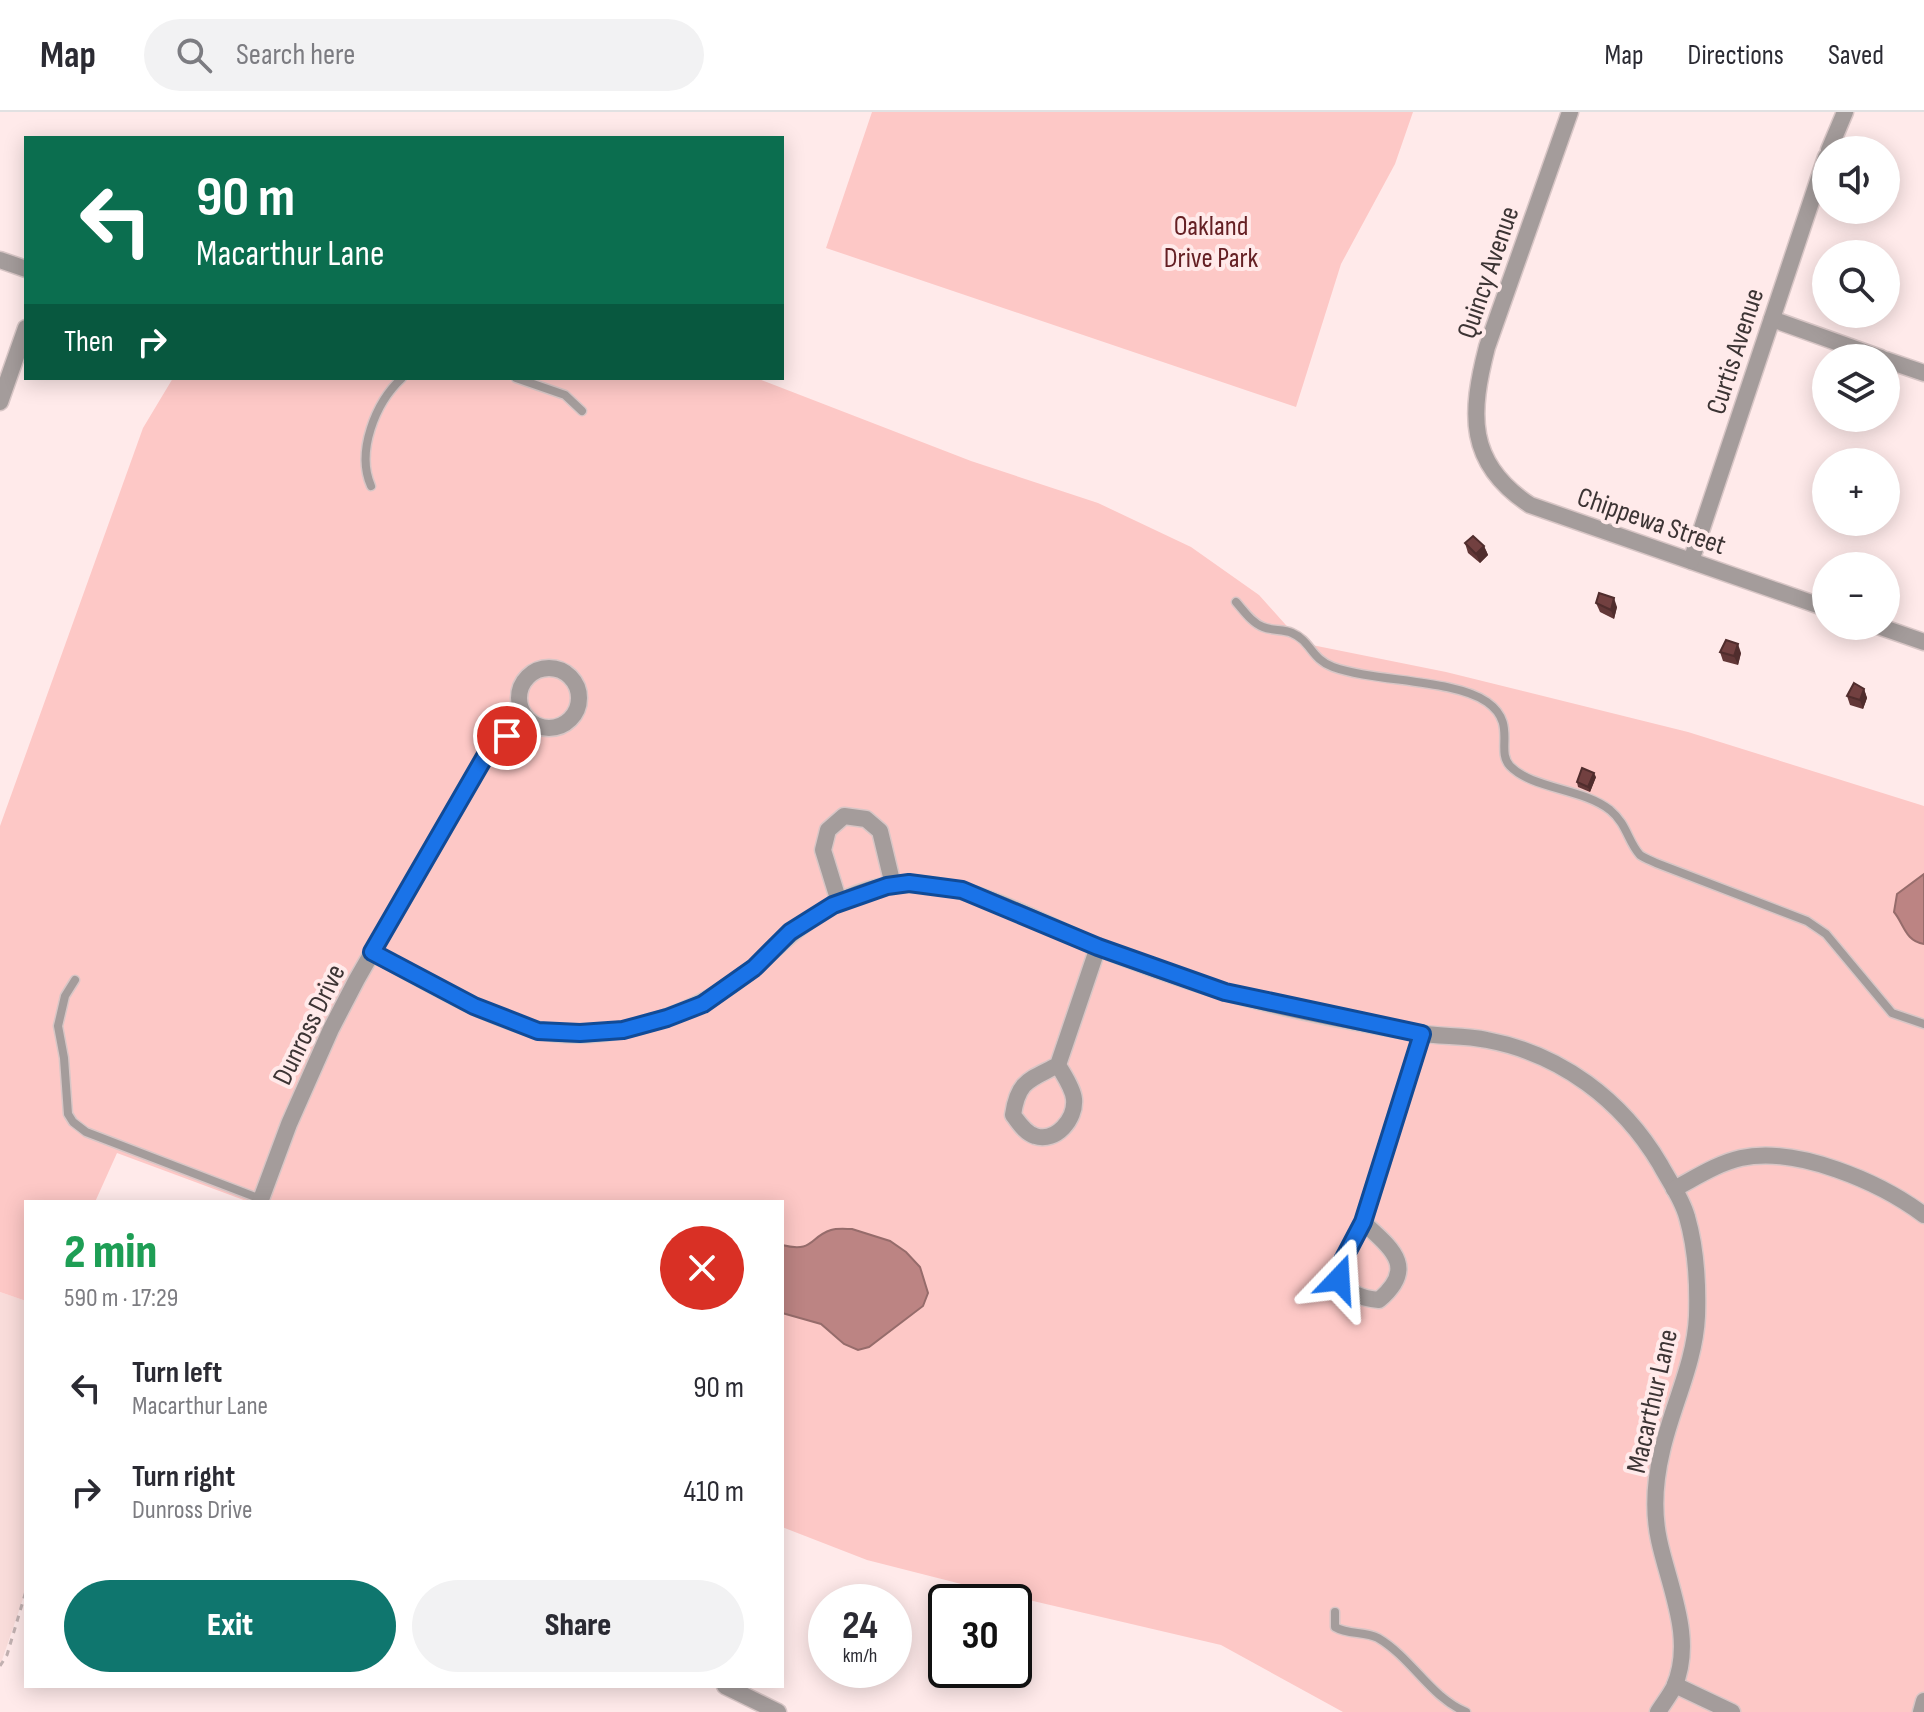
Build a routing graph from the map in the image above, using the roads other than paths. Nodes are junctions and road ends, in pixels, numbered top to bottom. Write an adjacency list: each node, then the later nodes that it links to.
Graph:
1 (1570, 112): 16 (street, Quincy Avenue)
2 (1845, 112): 3 (street)
3 (1835, 136)
4 (1812, 199): 7 (street, Curtis Avenue)
5 (0, 260): 6 (street)
6 (24, 268)
7 (1772, 319): 9 (street); 18 (street, Curtis Avenue)
8 (24, 334): 14 (street)
9 (1842, 344)
10 (1900, 365): 11 (street)
11 (1924, 373)
12 (400, 380): 17 (lane)
13 (522, 380): 15 (lane)
14 (0, 402)
15 (582, 411)
16 (1483, 452): 18 (street, Chippewa Street)
17 (371, 486)
18 (1691, 561): 20 (street, Chippewa Street)
19 (1236, 602): 29 (lane)
20 (1812, 603)
21 (1900, 634): 22 (street)
22 (1924, 642)
23 (526, 720): 27 (street, Dunross Drive)
24 (893, 885): 25 (street, Macarthur Lane); 25 (street); 26 (street, Macarthur Lane)
25 (839, 902): 27 (street, Macarthur Lane)
26 (1098, 947): 30 (street, Macarthur Lane); 31 (street)
27 (372, 952): 34 (street, Dunross Drive)
28 (75, 980): 33 (lane)
29 (1924, 1024)
30 (1422, 1034): 32 (street, Macarthur Lane); 36 (street)
31 (1058, 1065): 31 (street)
32 (1674, 1189): 35 (street); 38 (street, Macarthur Lane)
33 (260, 1200)
34 (263, 1200)
35 (1924, 1215)
36 (1363, 1222): 36 (street)
37 (1335, 1612): 42 (lane)
38 (1675, 1685): 43 (street); 44 (street)
39 (729, 1688): 41 (street)
40 (1924, 1701): 45 (street)
41 (778, 1712)
42 (1466, 1712)
43 (1658, 1712)
44 (1732, 1712)
45 (1921, 1712)

